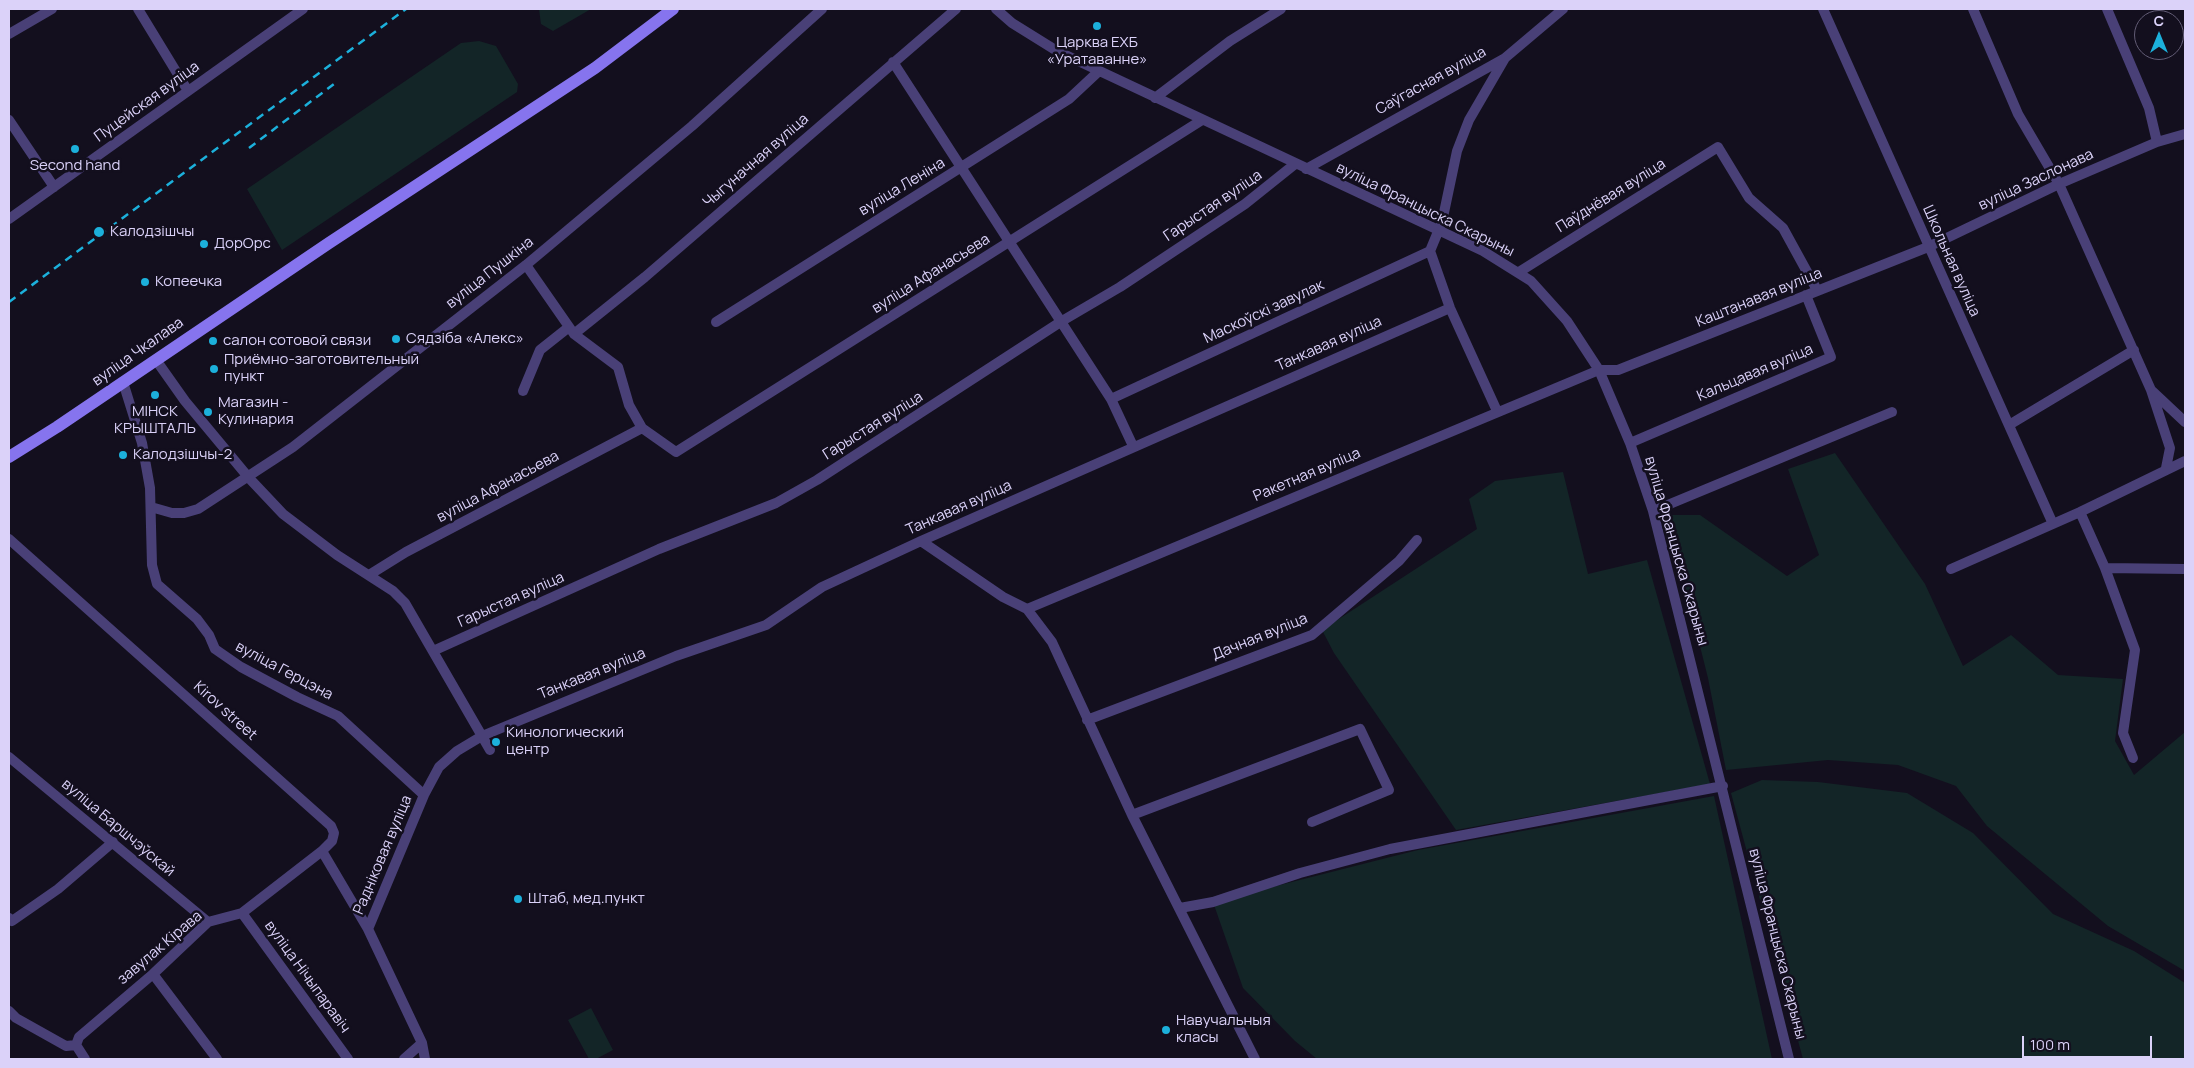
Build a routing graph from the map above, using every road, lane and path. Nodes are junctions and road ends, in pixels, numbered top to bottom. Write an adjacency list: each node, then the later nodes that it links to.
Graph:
1 (52, 9): 13 (street)
2 (138, 9): 17 (street)
3 (303, 9): 17 (street, Пуцейская вуліца)
4 (672, 9): 42 (street, вуліца Чкалава)
5 (822, 9): 33 (street, вуліца Пушкіна)
6 (956, 9): 15 (street, Чыгуначная вуліца)
7 (996, 9): 16 (street, вуліца Францыска Скарыны)
8 (1281, 9): 18 (street)
9 (1563, 9): 14 (street, Саўгасная вуліца)
10 (1823, 9): 31 (street, Школьная вуліца)
11 (1973, 9): 26 (street)
12 (2107, 9): 22 (street)
13 (9, 34)
14 (1505, 58): 25 (street, Саўгасная вуліца); 29 (street)
15 (893, 62): 24 (street); 40 (street, Чыгуначная вуліца)
16 (1099, 71): 18 (street, вуліца Францыска Скарыны); 24 (street, вуліца Леніна)
17 (188, 91): 27 (street, Пуцейская вуліца)
18 (1155, 98): 20 (street, вуліца Францыска Скарыны)
19 (9, 120): 27 (street)
20 (1202, 120): 23 (street, вуліца Францыска Скарыны); 30 (street, вуліца Афанасьева)
21 (2185, 134): 22 (street, вуліца Заслонава)
22 (2157, 142): 26 (street, вуліца Заслонава)
23 (1295, 164): 25 (street, вуліца Францыска Скарыны); 38 (street, Гарыстая вуліца)
24 (960, 170): 30 (street); 39 (street, вуліца Леніна)
25 (1306, 170): 29 (street, вуліца Францыска Скарыны)
26 (2059, 184): 31 (street, вуліца Заслонава); 41 (street)
27 (54, 187): 28 (street, Пуцейская вуліца)
28 (9, 219)
29 (1440, 230): 32 (street); 34 (street, вуліца Францыска Скарыны)
30 (1011, 242): 38 (street); 52 (street, вуліца Афанасьева)
31 (1928, 247): 35 (street, Каштанавая вуліца); 51 (street, Школьная вуліца)
32 (1430, 252): 37 (street); 47 (street, Маскоўскі завулак)
33 (526, 265): 40 (street); 58 (street, вуліца Пушкіна)
34 (1519, 272): 35 (street, Паўднёвая вуліца); 43 (street, вуліца Францыска Скарыны)
35 (1817, 290): 36 (street, Каштанавая вуліца)
36 (1806, 295): 43 (street, Каштанавая вуліца); 53 (street, Кальцавая вуліца)
37 (1450, 308): 48 (street); 54 (street, Танкавая вуліца)
38 (1062, 321): 47 (street); 71 (street, Гарыстая вуліца)
39 (716, 322)
40 (571, 331): 46 (street, Чыгуначная вуліца); 52 (street)
41 (2134, 350): 45 (street); 51 (street)
42 (156, 360): 44 (street, вуліца Чкалава); 58 (street)
43 (1599, 370): 48 (street, Ракетная вуліца); 53 (street, вуліца Францыска Скарыны)
44 (123, 382): 55 (street, вуліца Чкалава); 59 (street, вуліца Герцэна)
45 (2151, 390): 50 (street); 57 (street)
46 (523, 391)
47 (1111, 399): 54 (street)
48 (1497, 411): 70 (street, Ракетная вуліца)
49 (1892, 412): 60 (street)
50 (2185, 422)
51 (2009, 425): 62 (street, Школьная вуліца)
52 (642, 428): 69 (street, вуліца Афанасьева)
53 (1630, 443): 60 (street, вуліца Францыска Скарыны)
54 (1133, 446): 65 (street, Танкавая вуліца)
55 (9, 457)
56 (2185, 460): 57 (street)
57 (2166, 468): 61 (street)
58 (248, 478): 59 (street, вуліца Пушкіна); 69 (street)
59 (151, 507): 78 (street, вуліца Герцэна)
60 (1653, 511): 77 (street, вуліца Францыска Скарыны)
61 (2080, 512): 62 (street); 66 (street)
62 (2053, 524): 67 (street)
63 (9, 539): 82 (street, Kirov street)
64 (1417, 540): 72 (street, Дачная вуліца)
65 (921, 541): 70 (street); 73 (street, Танкавая вуліца)
66 (2105, 568): 68 (street); 76 (street)
67 (1951, 569)
68 (2185, 569)
69 (369, 575): 71 (street)
70 (1027, 609): 72 (street)
71 (433, 651): 73 (street)
72 (1087, 720): 79 (street)
73 (482, 736): 74 (street); 78 (street, Радніковая вуліца)
74 (490, 750)
75 (9, 757): 81 (street, вуліца Баршчэўскай)
76 (2132, 758)
77 (1723, 786): 83 (street); 98 (street, вуліца Францыска Скарыны)
78 (424, 795): 87 (street, Радніковая вуліца)
79 (1132, 815): 80 (street); 83 (street)
80 (1312, 822)
81 (113, 842): 85 (street); 86 (street, вуліца Баршчэўскай)
82 (322, 851): 84 (street, завулак Кірава); 87 (street)
83 (1180, 908): 97 (street)
84 (242, 913): 86 (street, завулак Кірава); 94 (street, вуліца Нічыпаравіч)
85 (10, 920)
86 (208, 922): 88 (street, завулак Кірава)
87 (368, 929): 90 (street, Радніковая вуліца)
88 (153, 974): 91 (street, завулак Кірава); 93 (street)
89 (9, 1010): 91 (street)
90 (422, 1043): 95 (street); 96 (street, Радніковая вуліца)
91 (76, 1045): 92 (street)
92 (85, 1059)
93 (217, 1059)
94 (348, 1059)
95 (404, 1059)
96 (425, 1059)
97 (1255, 1059)
98 (1790, 1059)

